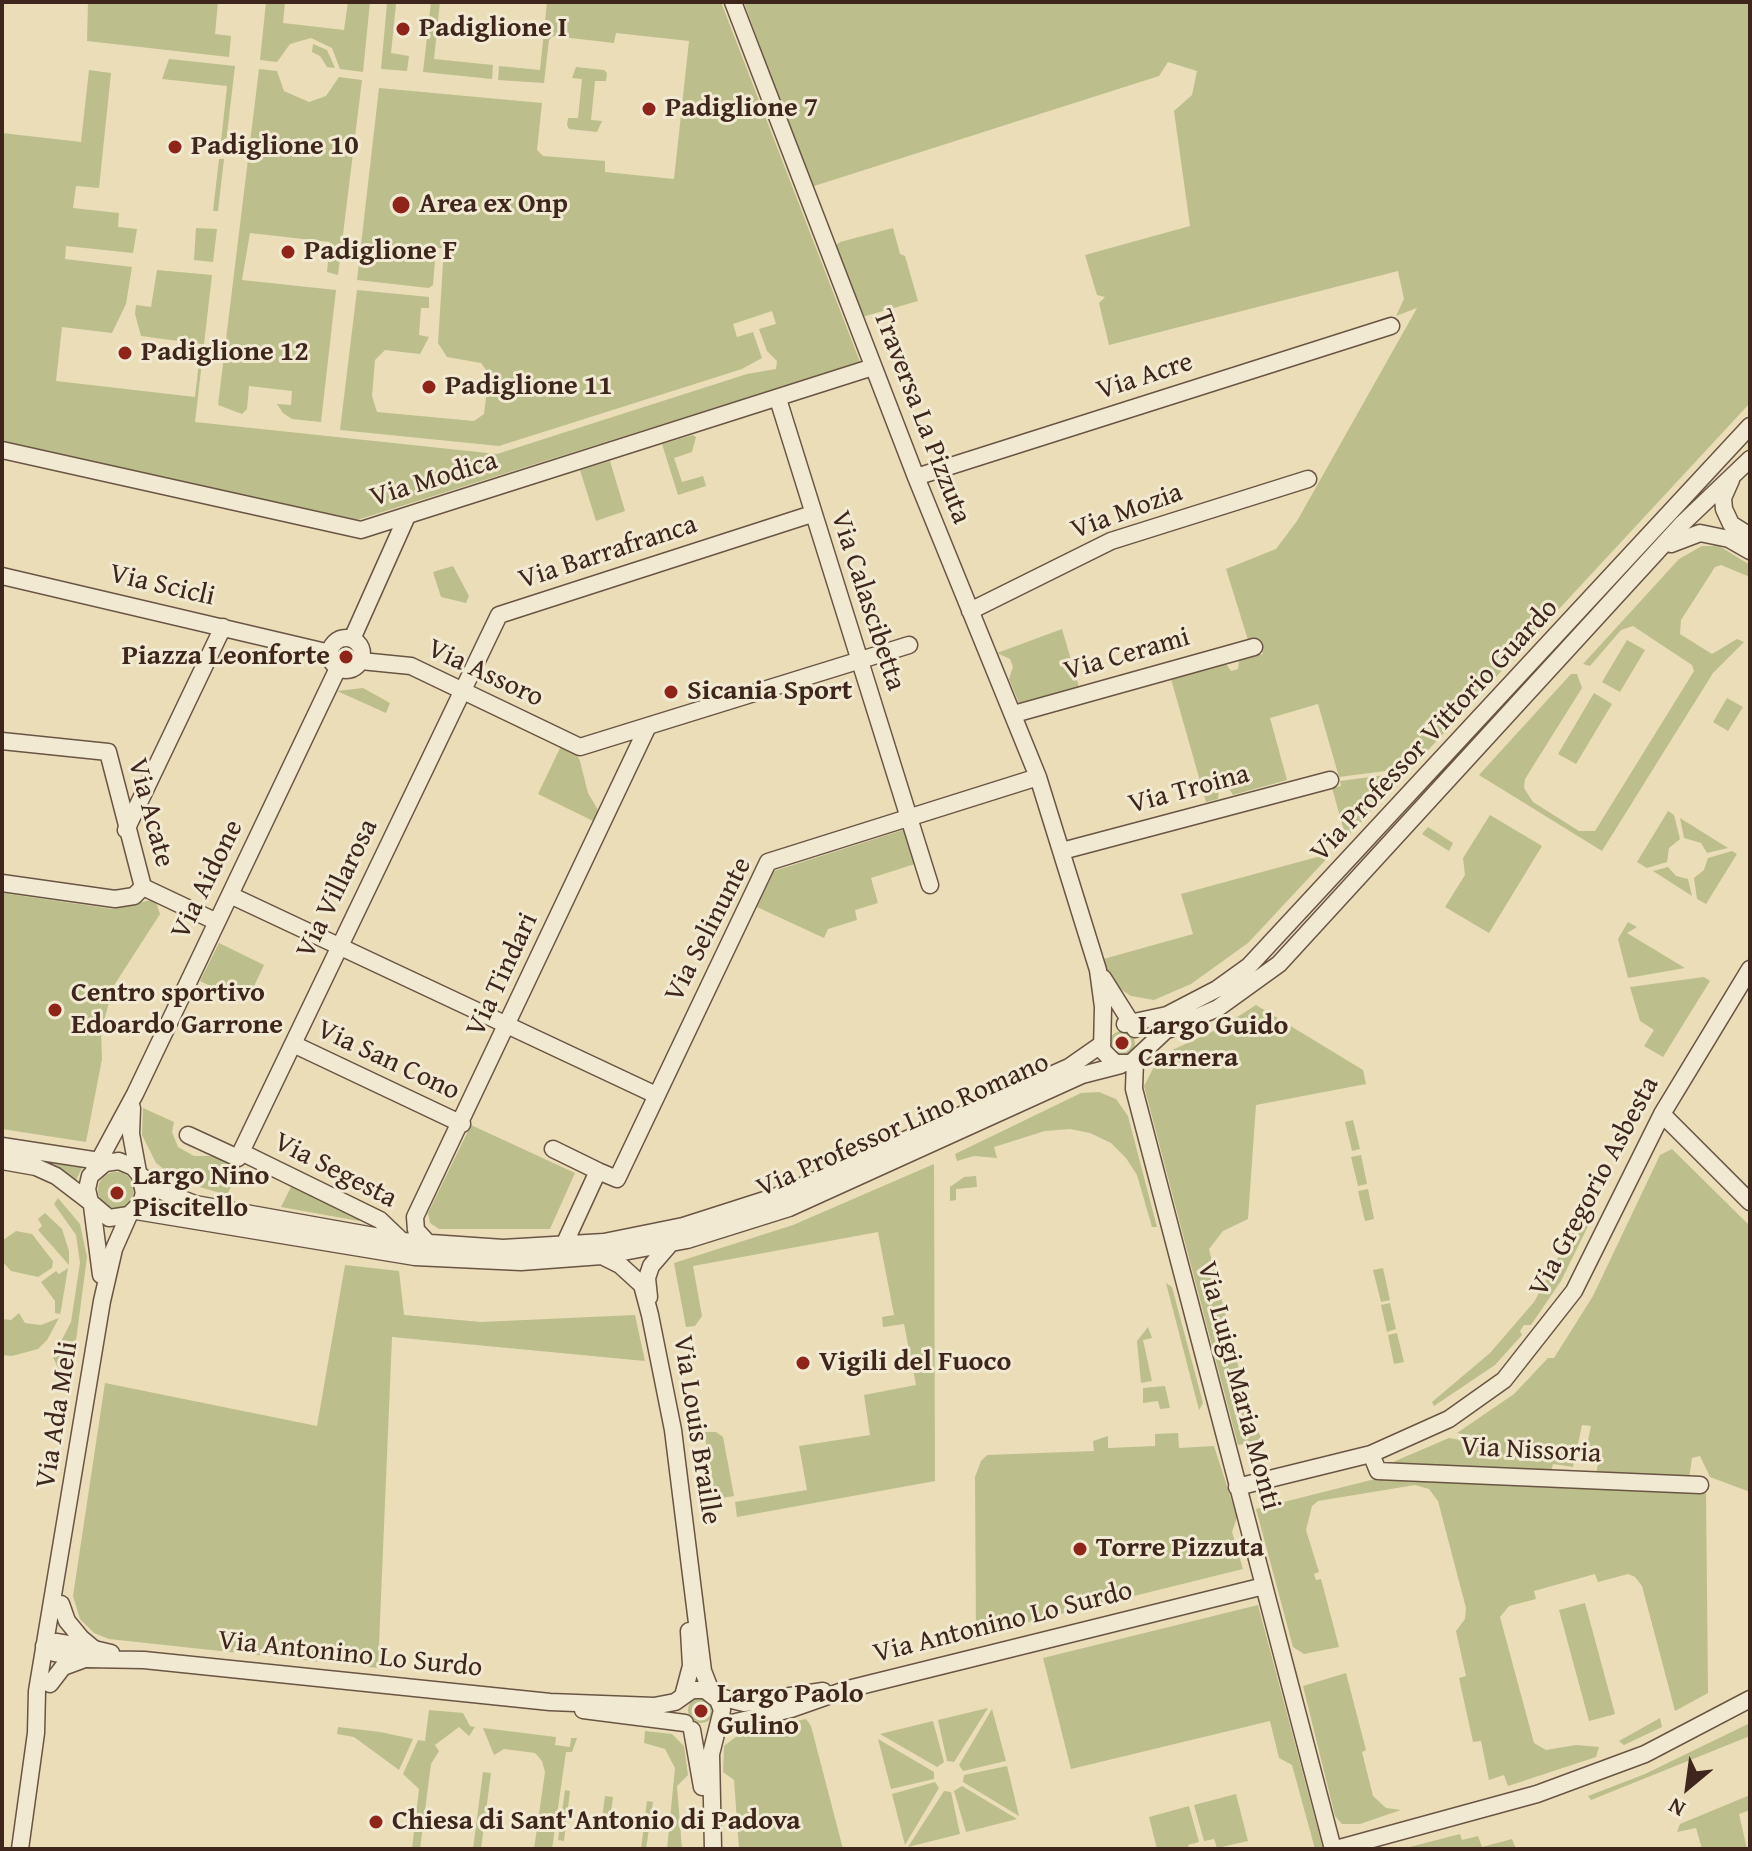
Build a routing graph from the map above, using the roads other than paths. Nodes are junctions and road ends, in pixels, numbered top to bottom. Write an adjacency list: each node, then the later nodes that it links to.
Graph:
1 (733, 2): 3 (street, Traversa La Pizzuta)
2 (1391, 326): 9 (street, Via Acre)
3 (873, 367): 4 (street, Via Modica); 9 (street, Traversa La Pizzuta)
4 (778, 399): 11 (street, Via Calascibetta); 12 (street, Via Modica)
5 (1750, 426): 45 (street, Via Professor Vittorio Guardo)
6 (2, 450): 13 (street, Via Modica)
7 (1750, 459): 8 (street, Via Professor Vittorio Guardo)
8 (1737, 472): 14 (street); 17 (street, Via Professor Vittorio Guardo)
9 (916, 477): 19 (street, Traversa La Pizzuta)
10 (1308, 479): 19 (street, Via Mozia)
11 (812, 514): 25 (street, Via Calascibetta); 28 (street, Via Barrafranca)
12 (407, 516): 13 (street, Via Modica); 15 (street)
13 (361, 530): 15 (street)
14 (1750, 536)
15 (392, 550): 21 (street)
16 (1750, 551): 17 (street)
17 (1652, 561): 49 (street, Via Professor Vittorio Guardo)
18 (2, 576): 20 (street, Via Scicli)
19 (970, 611): 29 (street, Traversa La Pizzuta)
20 (223, 627): 24 (street, Via Scicli); 35 (street)
21 (352, 639): 24 (street); 26 (street)
22 (909, 645): 25 (street)
23 (1254, 647): 29 (street, Via Cerami)
24 (330, 653): 27 (street)
25 (859, 660): 30 (street); 34 (street, Via Calascibetta)
26 (361, 661): 27 (street); 28 (street, Via Assoro)
27 (338, 668): 40 (street, Via Aidone)
28 (462, 691): 30 (street, Via Assoro); 42 (street, Via Villarosa)
29 (1014, 714): 32 (street, Traversa La Pizzuta)
30 (648, 726): 46 (street, Via Tindari)
31 (2, 741): 35 (street, Via Acate)
32 (1038, 777): 34 (street, Via Selinunte); 36 (street, Traversa La Pizzuta)
33 (1330, 780): 36 (street, Via Troina)
34 (910, 817): 38 (street, Via Calascibetta); 51 (street, Via Selinunte)
35 (126, 830): 39 (street, Via Acate)
36 (1062, 851): 44 (street)
37 (2, 883): 39 (street)
38 (930, 885)
39 (143, 887): 41 (street)
40 (230, 895): 41 (street, Via Aidone); 42 (street)
41 (217, 922): 50 (street, Via Aidone)
42 (339, 946): 46 (street); 48 (street, Via Villarosa)
43 (1750, 969): 52 (street, Via Gregorio Asbesta)
44 (1098, 970): 45 (street); 47 (street)
45 (1130, 1025): 47 (street, Via Professor Vittorio Guardo); 49 (street)
46 (508, 1026): 51 (street); 53 (street, Via Tindari)
47 (1102, 1040): 49 (street); 68 (street, Via Professor Lino Romano)
48 (293, 1044): 53 (street, Via San Cono); 57 (street, Via Villarosa)
49 (1124, 1061): 67 (street, Via Professor Lino Romano); 74 (street, Via Luigi Maria Monti)
50 (135, 1094): 59 (street, Via Aidone); 61 (street)
51 (656, 1095): 60 (street, Via Selinunte)
52 (1662, 1114): 62 (street); 72 (street, Via Gregorio Asbesta)
53 (462, 1124): 66 (street, Via Tindari)
54 (188, 1135): 57 (street, Via Segesta)
55 (2, 1146): 59 (street)
56 (553, 1149): 60 (street)
57 (241, 1152): 65 (street, Via Segesta)
58 (2, 1161): 63 (street)
59 (102, 1165): 61 (street); 63 (street)
60 (598, 1171): 68 (street)
61 (139, 1174): 64 (street); 65 (street, Via Professor Lino Romano)
62 (1750, 1202)
63 (91, 1204): 64 (street); 70 (street)
64 (132, 1213): 69 (street, Via Professor Lino Romano); 70 (street)
65 (402, 1241): 66 (street, Via Professor Lino Romano)
66 (428, 1243): 68 (street, Via Professor Lino Romano)
67 (670, 1244): 69 (street, Via Professor Lino Romano); 71 (street)
68 (563, 1247)
69 (602, 1256): 71 (street)
70 (102, 1301): 75 (street, Via Ada Meli)
71 (650, 1315): 76 (street, Via Louis Braille)
72 (1371, 1454): 73 (street, Via Nissoria); 74 (street, Via Gregorio Asbesta)
73 (1700, 1485)
74 (1237, 1487): 77 (street, Via Luigi Maria Monti)
75 (65, 1538): 78 (street); 79 (street)
76 (689, 1554): 83 (street); 84 (street)
77 (1264, 1586): 82 (street, Via Antonino Lo Surdo); 92 (street, Via Luigi Maria Monti)
78 (61, 1604): 79 (street); 80 (street)
79 (51, 1647): 80 (street, Via Antonino Lo Surdo); 81 (street); 89 (street)
80 (90, 1654): 81 (street); 86 (street, Via Antonino Lo Surdo)
81 (50, 1684): 89 (street)
82 (848, 1689): 83 (street); 88 (street)
83 (713, 1695): 84 (street); 88 (street)
84 (682, 1697): 86 (street); 87 (street)
85 (1750, 1699): 92 (street)
86 (550, 1702): 87 (street)
87 (688, 1726): 88 (street); 91 (street)
88 (718, 1727): 91 (street)
89 (36, 1733): 90 (street)
90 (20, 1849)
91 (712, 1849)
92 (1334, 1849)

